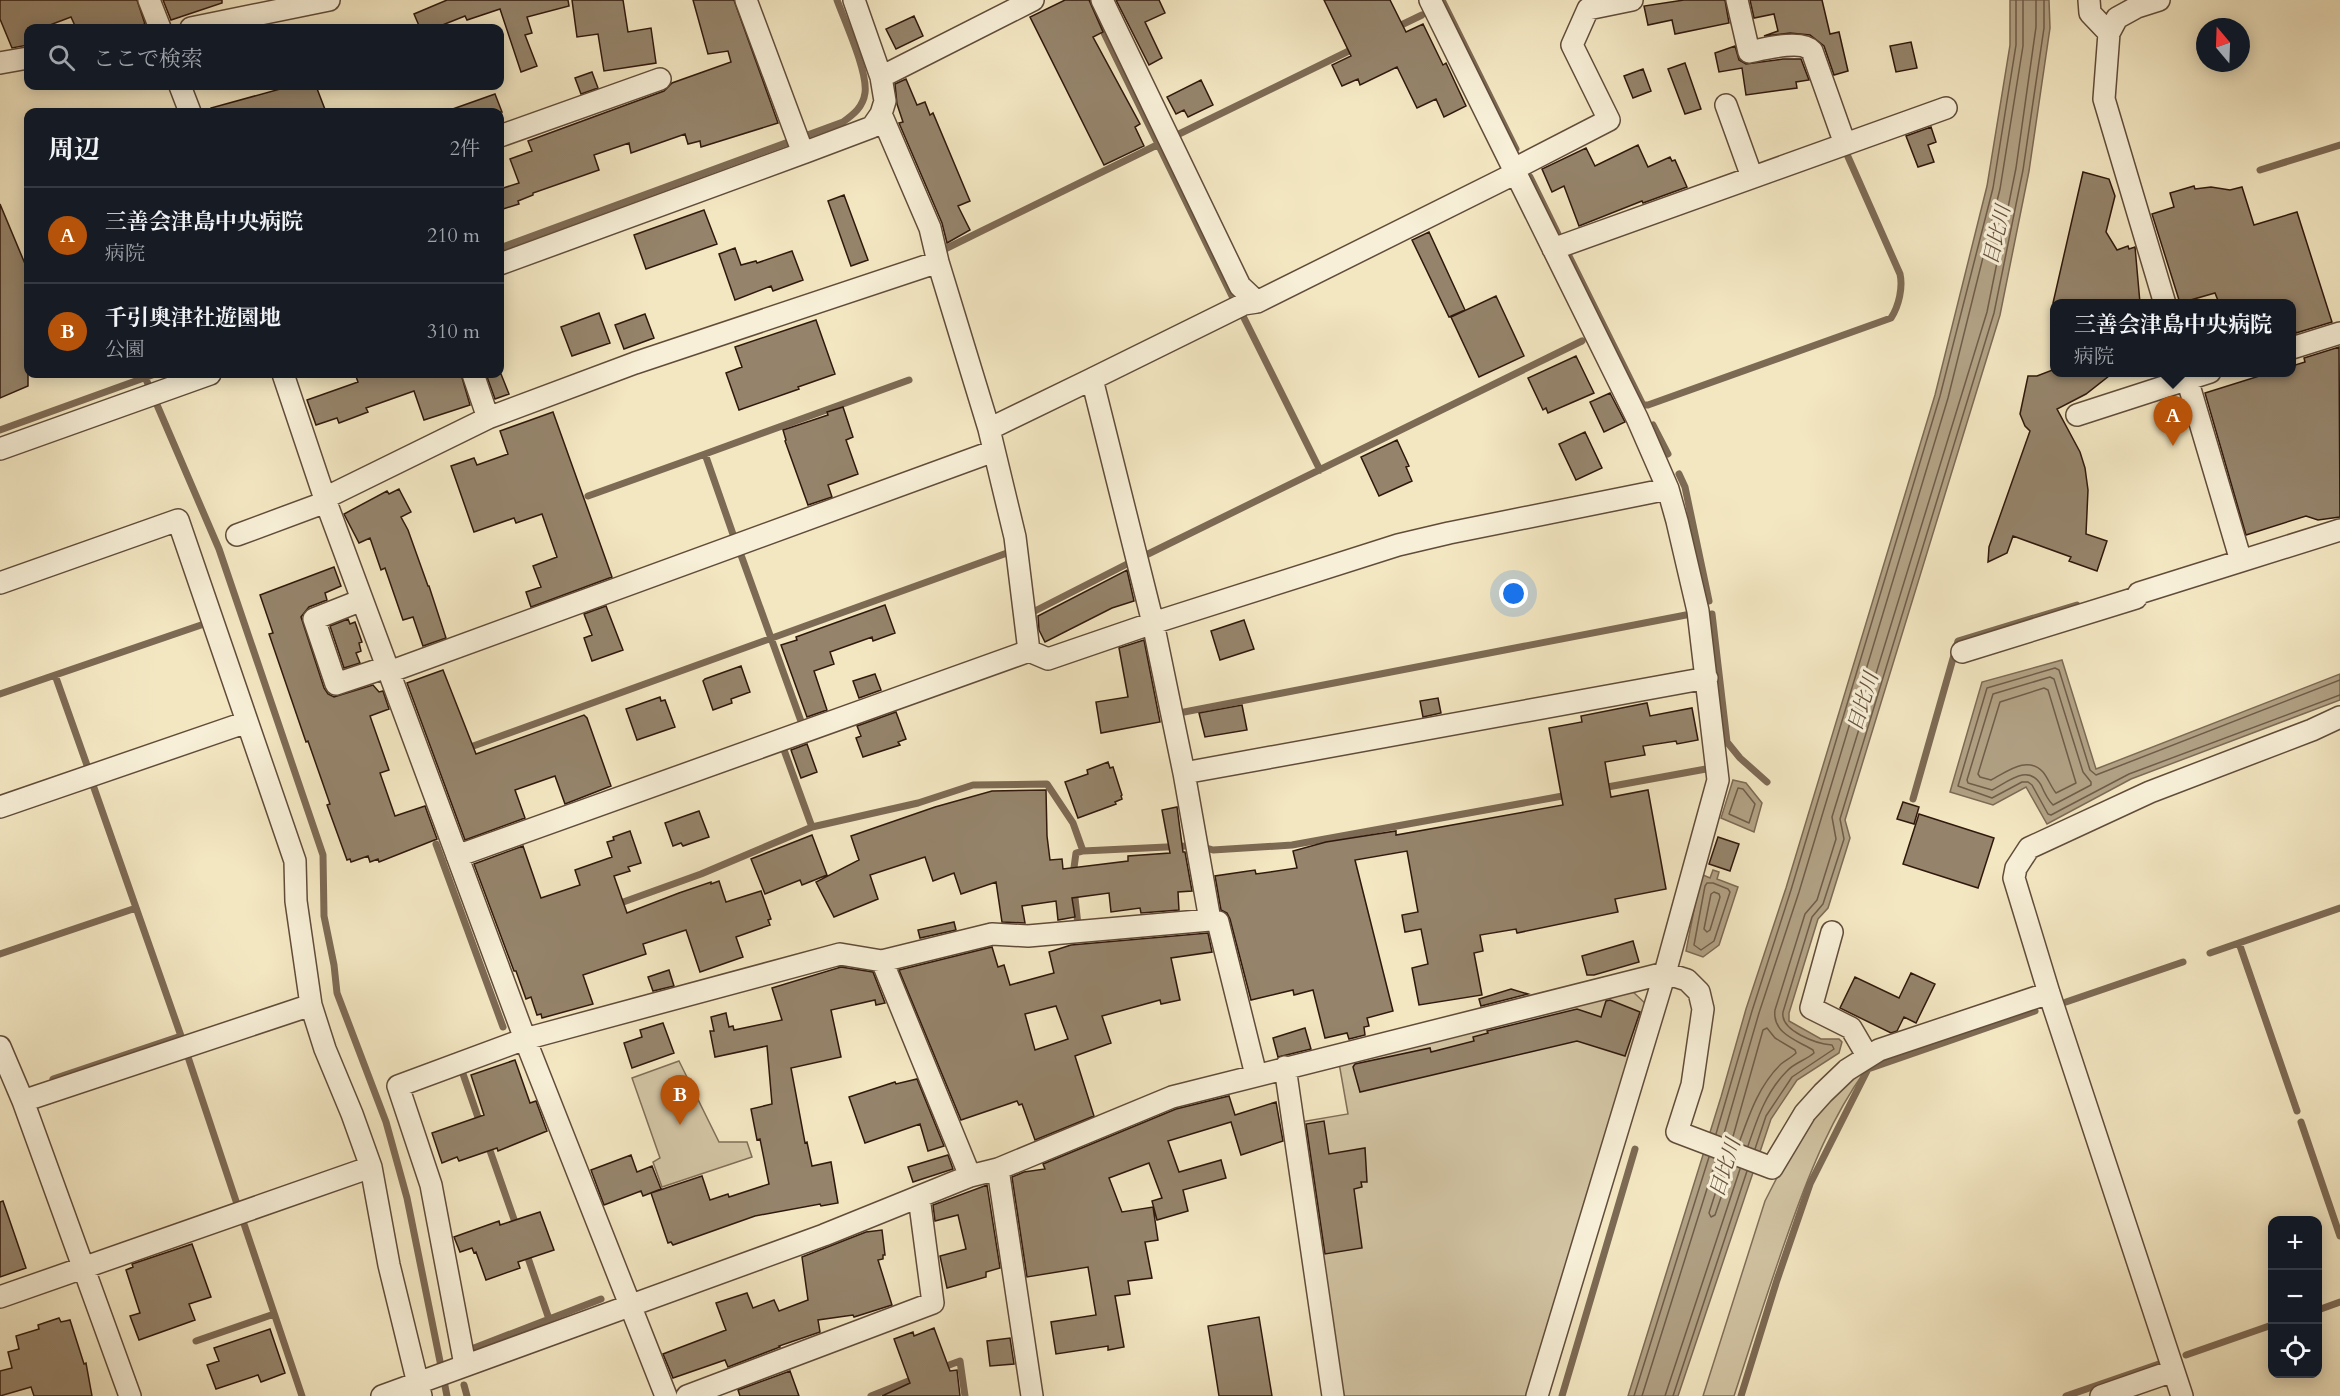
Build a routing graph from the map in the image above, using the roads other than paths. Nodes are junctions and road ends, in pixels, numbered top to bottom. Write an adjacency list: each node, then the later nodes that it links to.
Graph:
1 (149, 0): 13 (street)
2 (328, 0): 14 (street)
3 (746, 0): 27 (street)
4 (854, 0): 18 (street)
5 (1033, 0): 18 (street)
6 (1102, 0): 34 (street)
7 (1430, 0): 28 (street)
8 (1632, 0): 12 (street)
9 (1737, 0): 26 (street)
10 (2089, 0): 15 (street)
11 (2159, 0): 15 (street)
12 (1587, 4): 28 (street)
13 (158, 24)
14 (211, 24)
15 (2109, 33): 33 (street)
16 (24, 59): 17 (street)
17 (0, 63)
18 (881, 77): 24 (street)
19 (660, 79): 25 (street)
20 (182, 90): 22 (street)
21 (1726, 105): 29 (street)
22 (188, 108)
23 (1946, 108): 26 (street)
24 (881, 114): 27 (street); 32 (street)
25 (504, 135)
26 (1845, 144): 29 (street)
27 (799, 145): 31 (street)
28 (1515, 171): 30 (street); 34 (street)
29 (1752, 177): 30 (street)
30 (1553, 249): 48 (street)
31 (504, 262)
32 (938, 262): 44 (street); 45 (street)
33 (2164, 299)
34 (1257, 302): 42 (street)
35 (2340, 333): 36 (street)
36 (2296, 347)
37 (2183, 377): 43 (street)
38 (2186, 377): 52 (street)
39 (198, 378): 46 (street)
40 (284, 378): 49 (street)
41 (473, 378): 44 (street)
42 (1092, 380): 45 (street); 55 (street)
43 (2076, 415)
44 (488, 418): 49 (street)
45 (989, 429): 47 (street)
46 (0, 449)
47 (994, 452): 56 (street); 58 (street)
48 (1668, 489): 55 (street); 59 (street)
49 (326, 500): 51 (street); 54 (street)
50 (2340, 530): 52 (street)
51 (237, 535)
52 (2241, 561): 57 (street)
53 (0, 583): 61 (street)
54 (362, 600): 58 (street); 58 (street)
55 (1153, 622): 56 (street); 62 (street)
56 (1029, 651): 64 (street)
57 (1962, 652)
58 (388, 669): 64 (street)
59 (1707, 678): 62 (street); 68 (street)
60 (2340, 717): 69 (street)
61 (247, 722): 63 (street); 70 (street)
62 (1184, 773): 65 (street)
63 (0, 807)
64 (457, 856): 71 (street)
65 (1210, 920): 67 (street); 75 (street)
66 (1832, 932): 73 (street)
67 (882, 961): 71 (street); 79 (street)
68 (1665, 973): 73 (street); 74 (street); 93 (street)
69 (2049, 993): 73 (street); 85 (street)
70 (311, 1005): 76 (street); 77 (street)
71 (525, 1039): 83 (street); 84 (street)
72 (0, 1047): 76 (street)
73 (1868, 1058)
74 (1285, 1067): 75 (street); 92 (street)
75 (1256, 1075): 78 (street)
76 (13, 1092): 81 (street)
77 (371, 1167): 81 (street); 86 (street)
78 (998, 1169): 79 (street); 91 (street)
79 (970, 1176): 80 (street)
80 (919, 1197): 83 (street); 90 (street)
81 (83, 1269): 82 (street); 87 (street)
82 (0, 1297)
83 (630, 1305): 84 (street); 89 (street)
84 (460, 1367): 86 (street)
85 (2174, 1371): 94 (street); 95 (street)
86 (423, 1386): 88 (street)
87 (130, 1396)
88 (382, 1396)
89 (666, 1396)
90 (687, 1396)
91 (1032, 1396)
92 (1333, 1396)
93 (1537, 1396)
94 (2101, 1396)
95 (2182, 1396)

